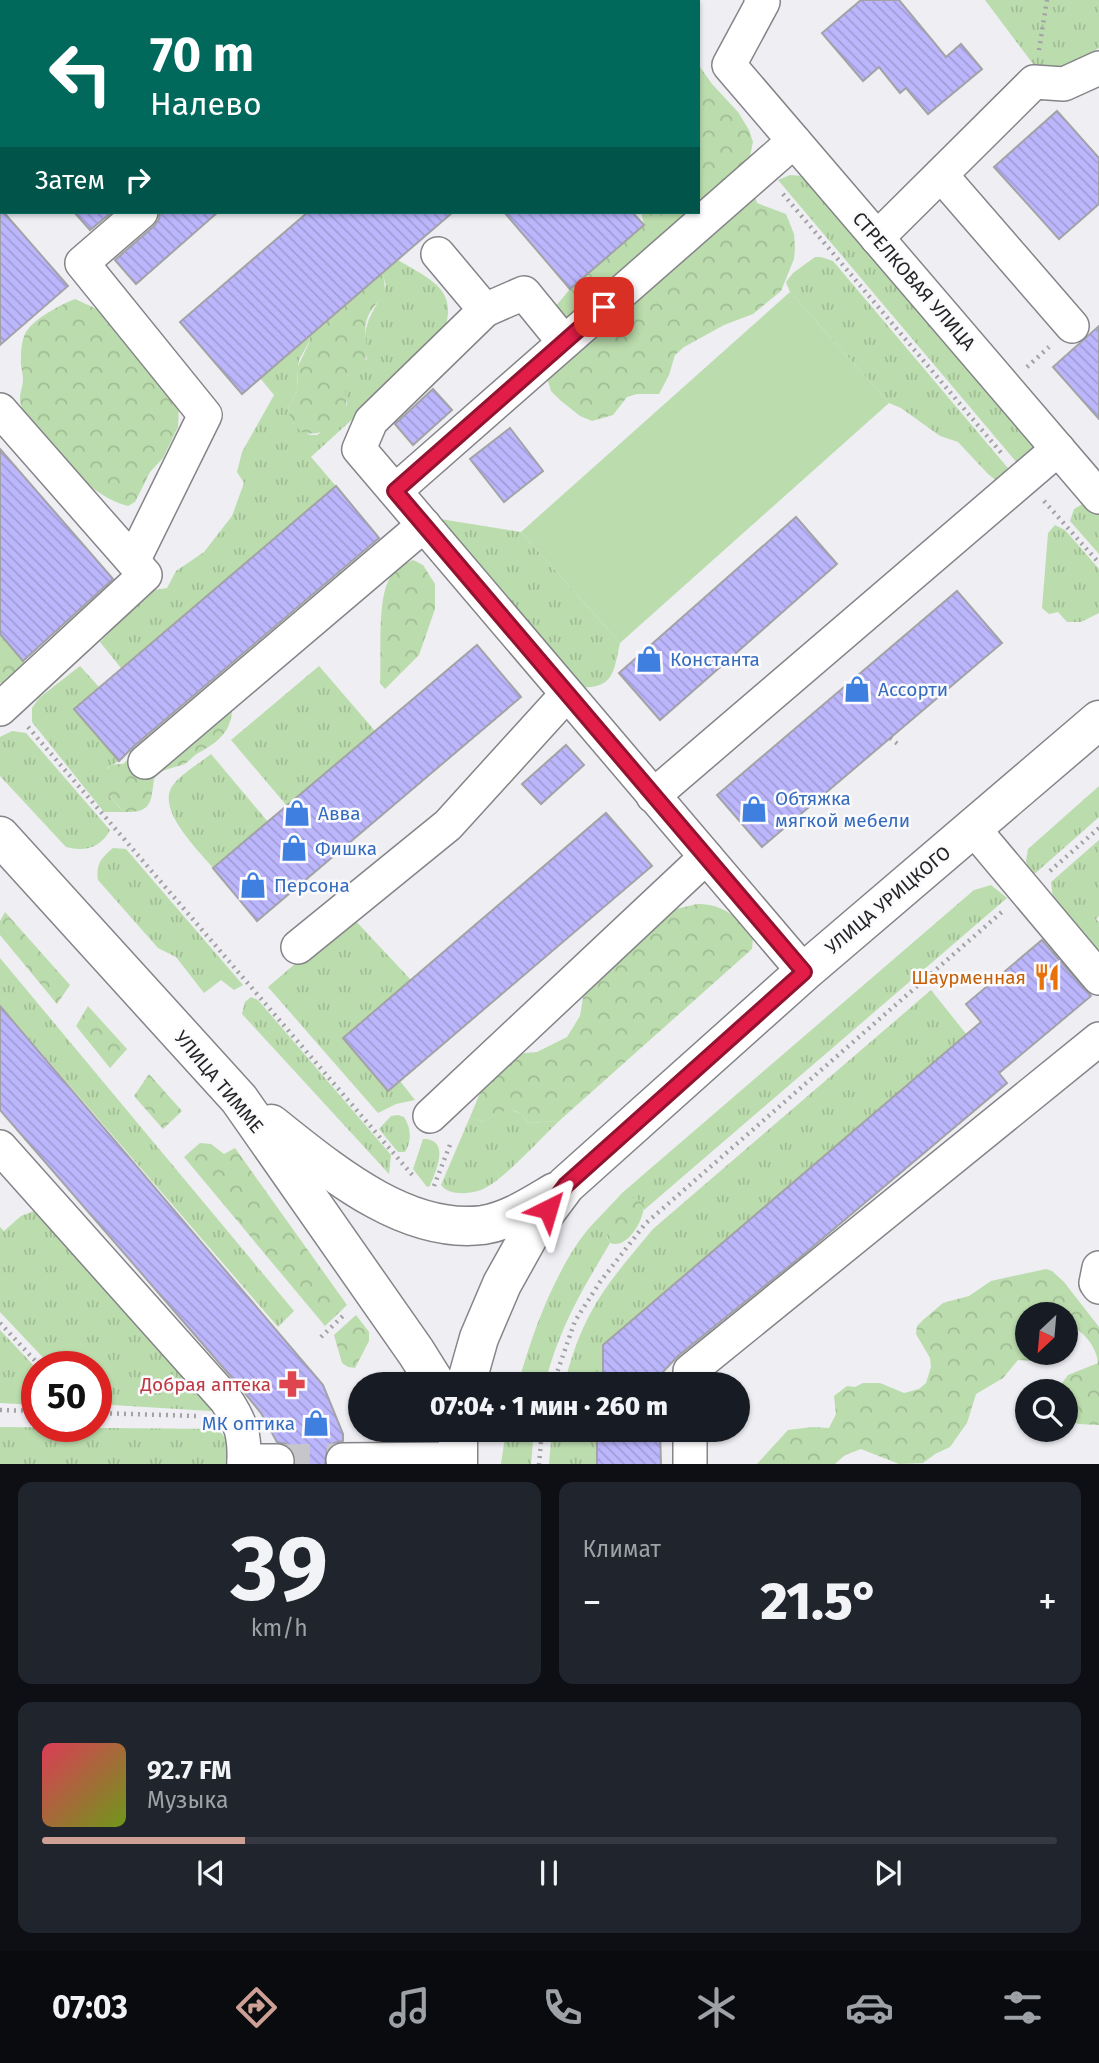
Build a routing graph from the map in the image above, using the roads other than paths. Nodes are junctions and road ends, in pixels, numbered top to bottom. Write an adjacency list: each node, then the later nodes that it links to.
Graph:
1 (763, 1): 3 (lane, СТРЕЛКОВАЯ УЛИЦА)
2 (1099, 68): 4 (lane)
3 (794, 141): 6 (lane, СТРЕЛКОВАЯ УЛИЦА); 10 (lane)
4 (941, 175): 6 (lane); 9 (lane)
5 (139, 214): 16 (lane)
6 (877, 238): 12 (lane, СТРЕЛКОВАЯ УЛИЦА)
7 (439, 254): 8 (lane)
8 (485, 310): 10 (lane); 13 (lane)
9 (1072, 326)
10 (564, 342): 13 (lane)
11 (0, 410): 16 (lane)
12 (1058, 449): 14 (lane, СТРЕЛКОВАЯ УЛИЦА); 21 (lane)
13 (395, 491): 15 (lane)
14 (1099, 497)
15 (424, 525): 17 (lane); 20 (lane)
16 (133, 561): 18 (lane)
17 (567, 694): 21 (lane); 25 (lane)
18 (4, 706)
19 (1099, 720): 22 (main road, УЛИЦА УРИЦКОГО)
20 (145, 762)
21 (653, 796): 24 (lane)
22 (973, 828): 26 (main road, УЛИЦА УРИЦКОГО); 27 (lane)
23 (0, 836): 29 (main road, УЛИЦА ТИММЕ)
24 (706, 857): 26 (lane); 30 (lane)
25 (298, 947)
26 (804, 972): 32 (main road, УЛИЦА УРИЦКОГО)
27 (1099, 978)
28 (1099, 1039): 37 (lane)
29 (239, 1099): 32 (main road); 35 (main road, УЛИЦА ТИММЕ)
30 (430, 1116)
31 (0, 1147): 42 (lane)
32 (566, 1185): 36 (main road, УЛИЦА УРИЦКОГО)
33 (1099, 1268): 34 (lane)
34 (1099, 1287)
35 (428, 1372)
36 (469, 1372)
37 (690, 1372)
38 (690, 1442): 43 (lane)
39 (458, 1451): 40 (lane)
40 (343, 1460)
41 (277, 1461): 42 (lane)
42 (244, 1463)
43 (690, 1464)

